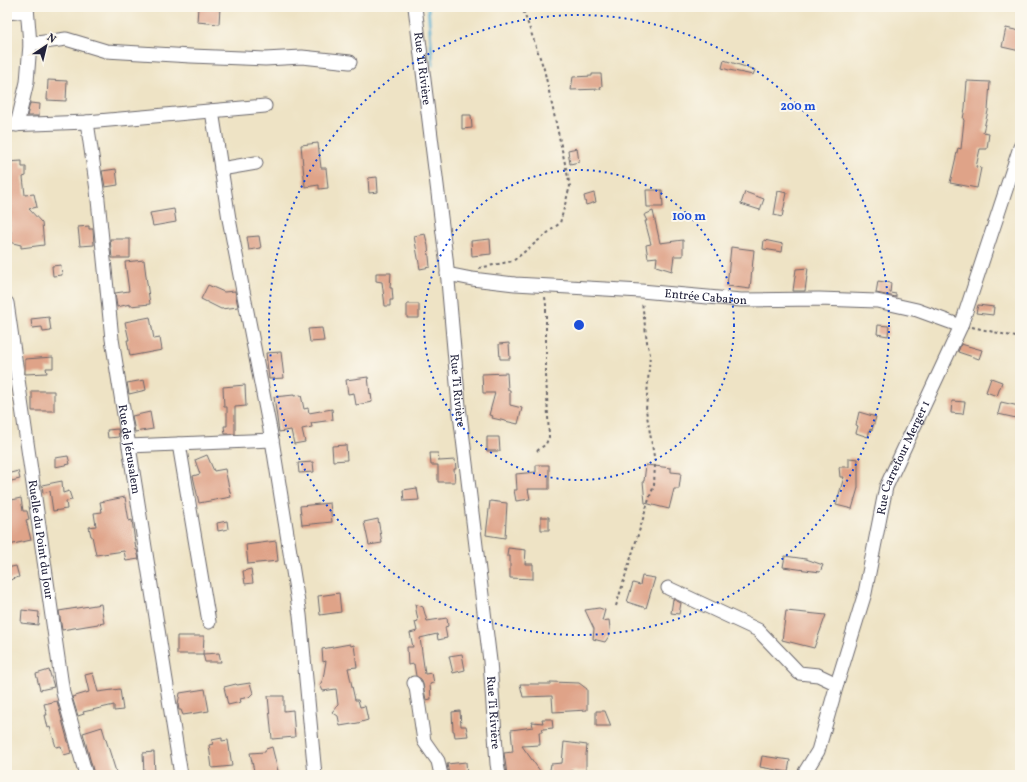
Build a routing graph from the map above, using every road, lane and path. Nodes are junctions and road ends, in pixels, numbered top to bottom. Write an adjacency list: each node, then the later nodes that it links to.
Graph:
1 (415, 7): 15 (street, Rue Ti Rivière)
2 (522, 7): 14 (path)
3 (27, 9): 4 (street); 5 (street)
4 (7, 13)
5 (30, 44): 6 (street); 10 (street)
6 (350, 62)
7 (265, 106): 8 (street)
8 (212, 111): 9 (street); 13 (street)
9 (86, 122): 10 (street); 23 (street, Rue de Jérusalem)
10 (12, 125)
11 (1020, 147): 19 (street, Rue Carrefour Merger 1)
12 (256, 164): 13 (street)
13 (222, 169): 21 (street)
14 (477, 268)
15 (448, 274): 16 (street, Entrée Cabaron); 34 (street, Rue Ti Rivière)
16 (544, 286): 17 (street, Entrée Cabaron); 24 (path)
17 (641, 291): 19 (street, Entrée Cabaron); 26 (path)
18 (7, 303): 30 (street, Ruelle du Point du Jour)
19 (961, 326): 20 (path); 29 (street, Rue Carrefour Merger 1)
20 (1020, 338)
21 (272, 440): 22 (street); 32 (street)
22 (179, 444): 23 (street); 27 (street)
23 (129, 446): 31 (street, Rue de Jérusalem)
24 (537, 451)
25 (668, 588): 29 (street)
26 (616, 606)
27 (209, 622)
28 (414, 683): 33 (street)
29 (837, 684): 35 (street, Rue Carrefour Merger 1)
30 (86, 775)
31 (181, 775)
32 (315, 775)
33 (441, 775)
34 (499, 775)
35 (804, 775)

